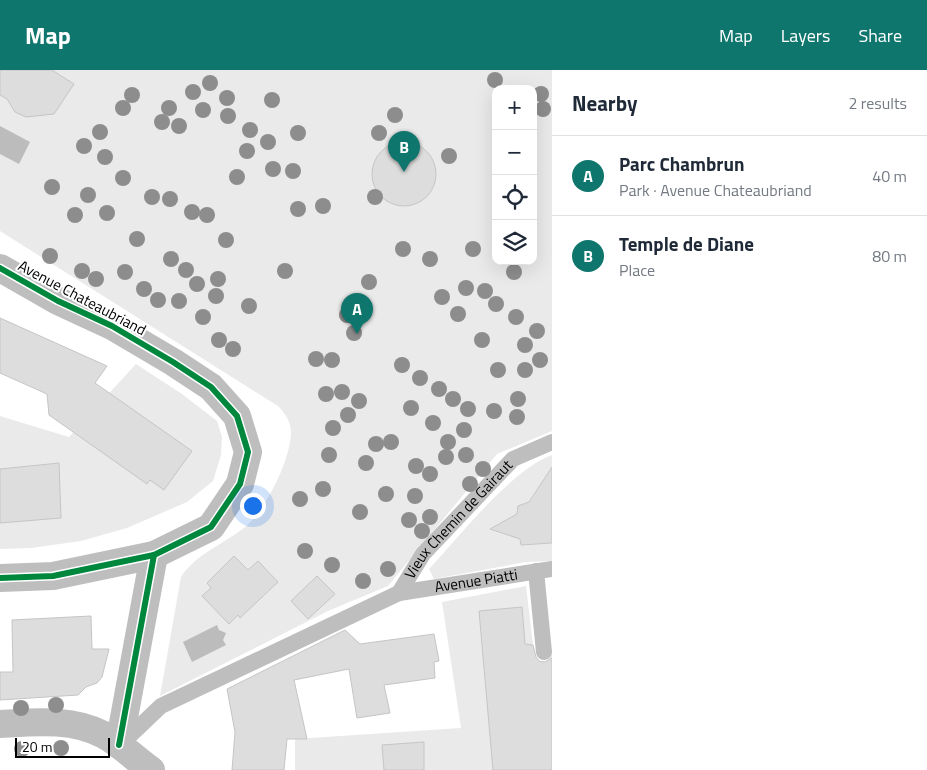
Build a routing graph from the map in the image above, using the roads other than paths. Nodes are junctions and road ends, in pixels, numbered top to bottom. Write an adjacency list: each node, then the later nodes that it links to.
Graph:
1 (0, 268): 3 (street, Avenue Chateaubriand)
2 (552, 442): 6 (lane, Vieux Chemin de Gairaut)
3 (154, 555): 5 (street, Avenue Chateaubriand); 9 (street)
4 (544, 570): 6 (lane, Avenue Piatti); 7 (lane)
5 (0, 578)
6 (399, 593): 9 (lane, Avenue Piatti)
7 (544, 652)
8 (0, 724): 9 (street)
9 (119, 745): 10 (street)
10 (151, 770)

